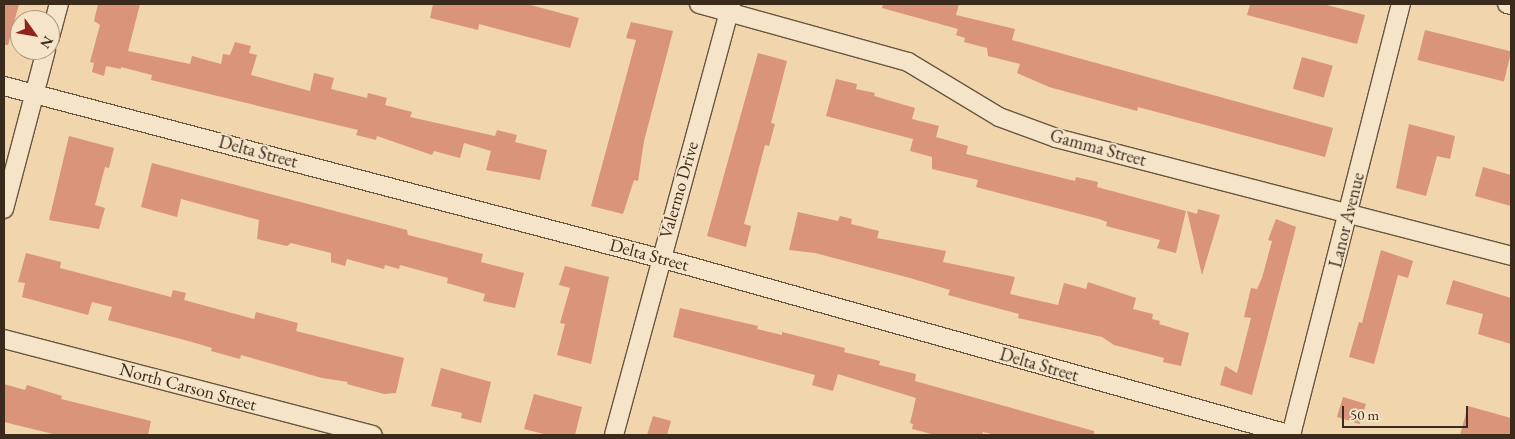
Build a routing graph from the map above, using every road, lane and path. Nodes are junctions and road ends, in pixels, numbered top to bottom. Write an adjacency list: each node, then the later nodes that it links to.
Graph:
1 (699, 4): 5 (street, Gamma Street)
2 (1401, 4): 10 (street, Lanor Avenue)
3 (1507, 4): 4 (street)
4 (1511, 5)
5 (730, 8): 10 (street, Gamma Street); 12 (street, Valermo Drive)
6 (43, 60): 8 (street)
7 (4, 86): 8 (street, Delta Street)
8 (34, 94): 9 (street); 12 (street, Delta Street)
9 (4, 209)
10 (1349, 213): 11 (street, Gamma Street); 16 (street, Lanor Avenue)
11 (1511, 256)
12 (660, 258): 15 (street, Valermo Drive); 16 (street, Delta Street)
13 (4, 339): 14 (street, North Carson Street)
14 (373, 435)
15 (614, 435)
16 (1291, 435)

